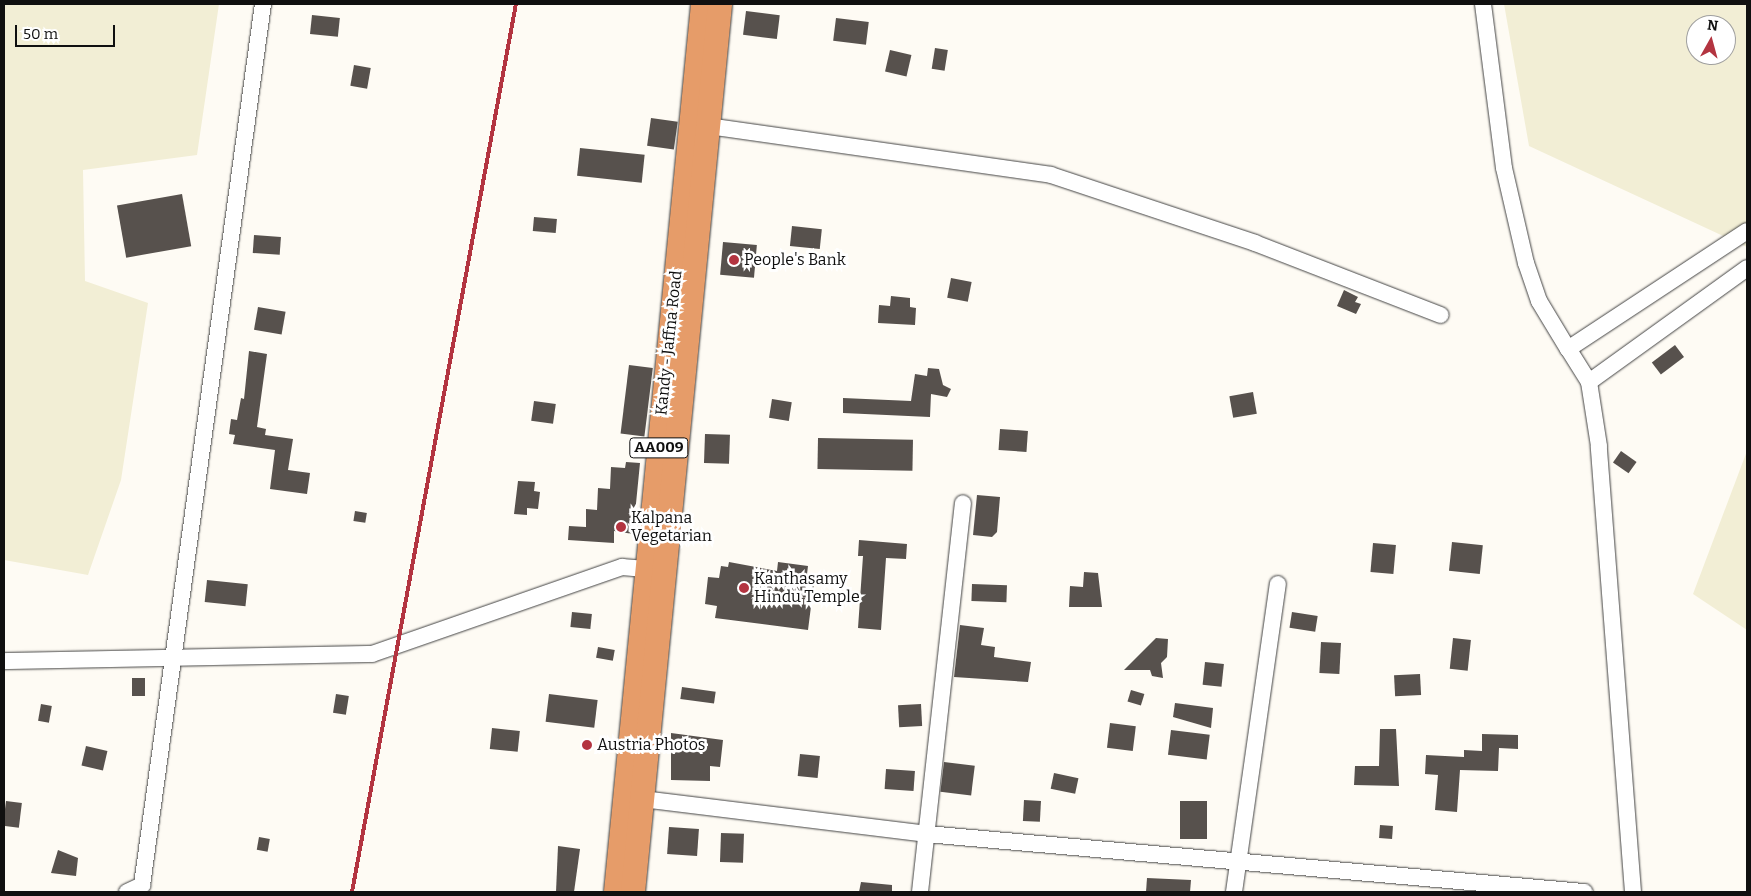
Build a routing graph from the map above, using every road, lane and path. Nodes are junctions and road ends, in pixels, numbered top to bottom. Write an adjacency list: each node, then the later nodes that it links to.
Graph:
1 (263, 4): 14 (street)
2 (703, 4): 12 (highway, Kandy - Jaffna Road / AA009)
3 (720, 4): 5 (highway, Kandy - Jaffna Road / AA009)
4 (1483, 4): 9 (street)
5 (708, 126): 8 (street); 12 (highway, Kandy - Jaffna Road / AA009)
6 (1747, 231): 9 (street)
7 (1747, 268): 10 (street)
8 (1441, 315)
9 (1568, 349): 10 (street)
10 (1589, 382): 25 (street)
11 (963, 503): 17 (street)
12 (656, 570): 14 (street); 16 (highway, Kandy - Jaffna Road / AA009)
13 (1278, 584): 18 (street)
14 (173, 657): 15 (street); 19 (street)
15 (4, 661)
16 (634, 798): 17 (street); 20 (highway, Kandy - Jaffna Road / AA009); 21 (highway, Kandy - Jaffna Road / AA009)
17 (926, 834): 18 (street); 22 (street)
18 (1238, 862): 23 (street); 24 (street)
19 (127, 892)
20 (616, 892)
21 (633, 892)
22 (920, 892)
23 (1234, 892)
24 (1584, 892)
25 (1633, 892)

